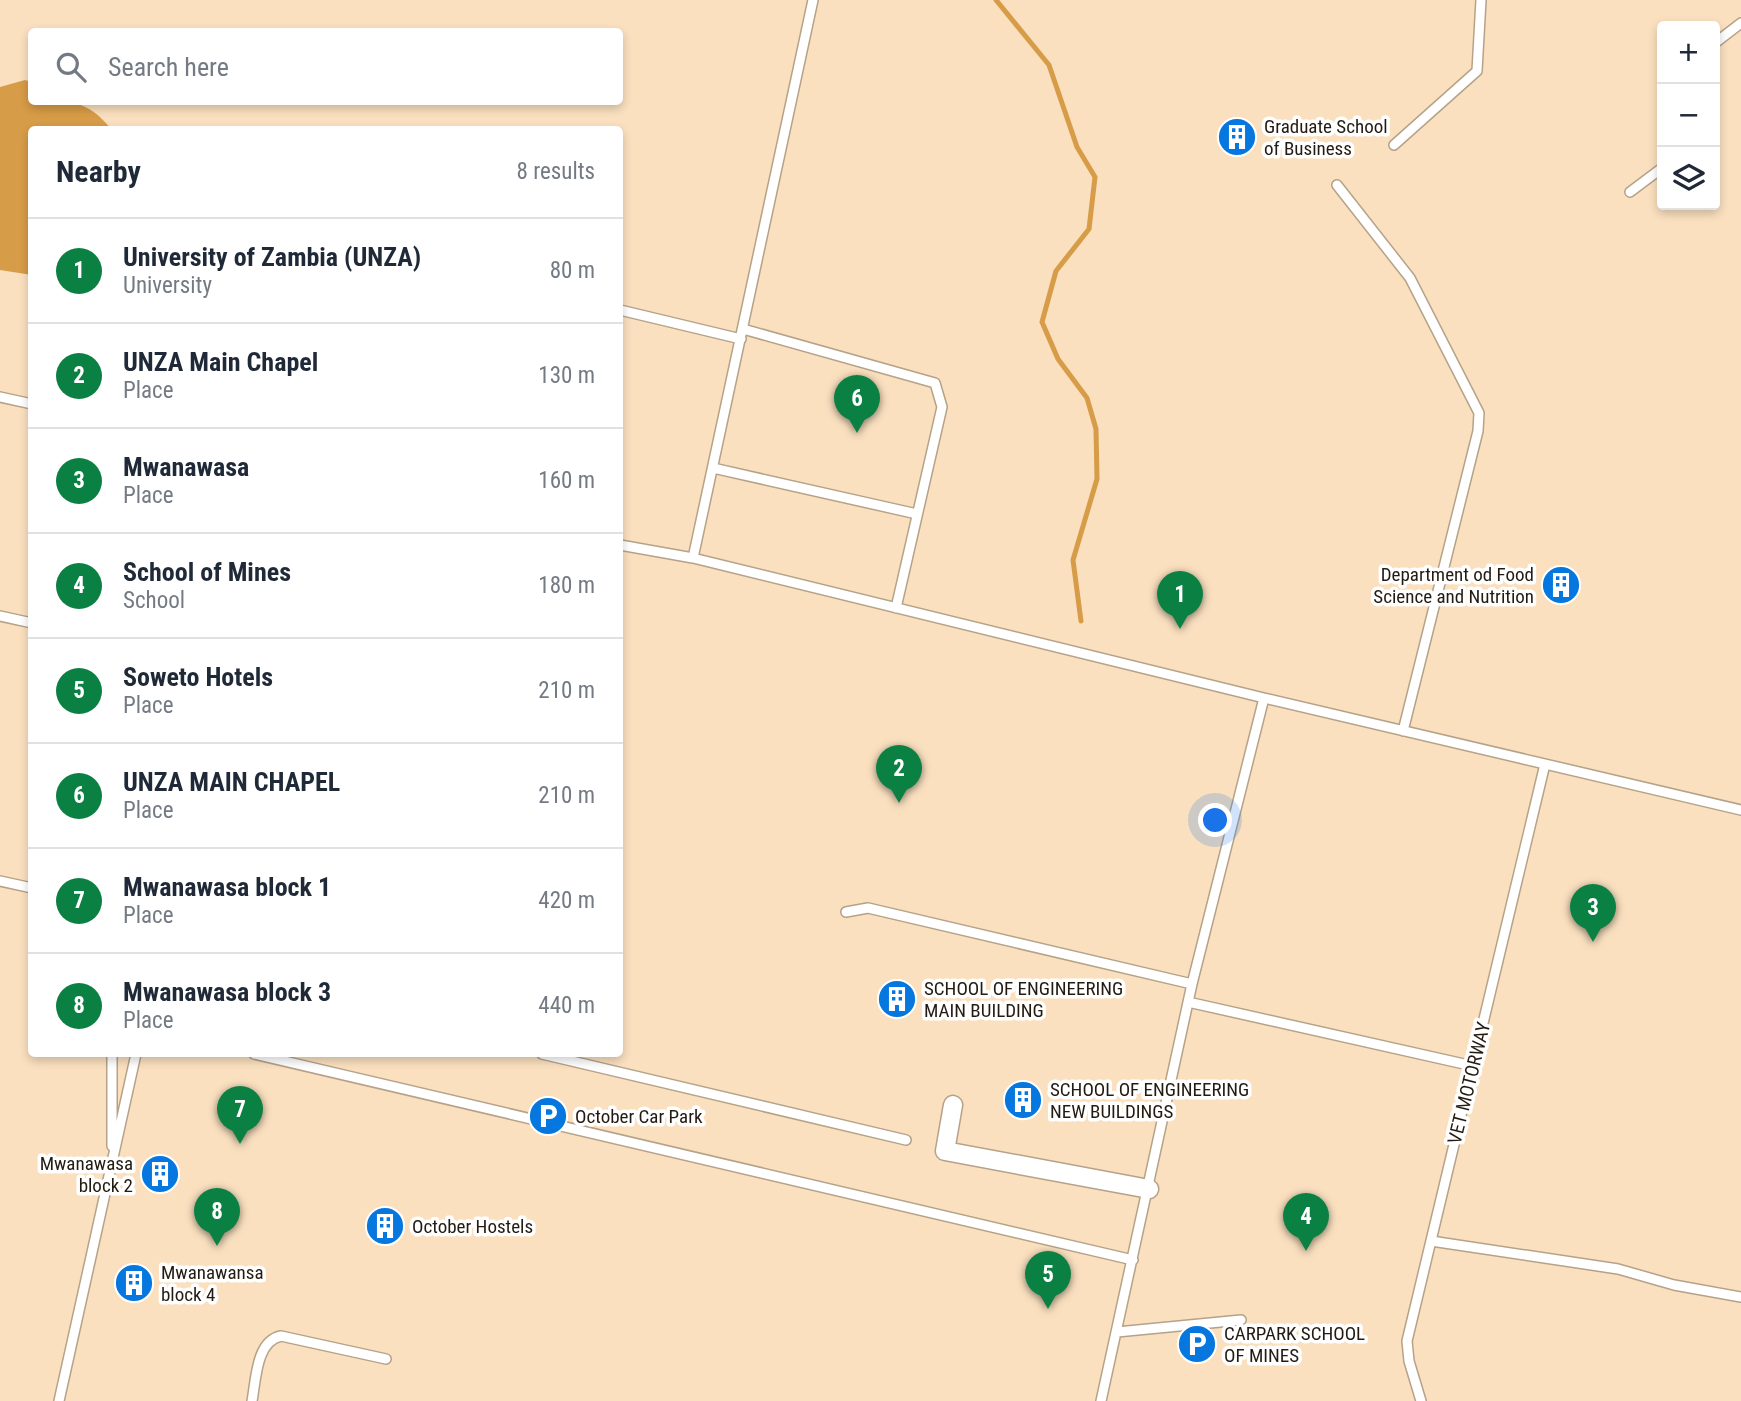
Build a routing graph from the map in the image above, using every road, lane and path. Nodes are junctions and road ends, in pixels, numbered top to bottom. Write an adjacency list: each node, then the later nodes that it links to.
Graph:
1 (813, 0): 10 (lane)
2 (1481, 0): 5 (lane)
3 (1741, 23): 4 (lane)
4 (1720, 39)
5 (1394, 145)
6 (1657, 172): 8 (lane)
7 (1337, 185): 21 (lane)
8 (1630, 192)
9 (623, 311): 10 (lane)
10 (742, 334): 13 (lane); 14 (lane)
11 (0, 397): 12 (lane)
12 (28, 403)
13 (713, 468): 14 (lane); 16 (lane)
14 (917, 514): 17 (lane)
15 (623, 546): 16 (lane)
16 (693, 558): 17 (lane)
17 (896, 608): 20 (lane)
18 (0, 616): 19 (lane)
19 (28, 622)
20 (1264, 698): 21 (lane); 27 (lane)
21 (1403, 731): 22 (lane)
22 (1545, 764): 23 (lane); 33 (lane, VET MOTORWAY)
23 (1741, 810)
24 (0, 881): 25 (lane)
25 (28, 887)
26 (846, 912): 27 (lane)
27 (1192, 984): 28 (lane)
28 (1188, 1003): 33 (lane); 37 (lane)
29 (111, 1057): 36 (lane)
30 (135, 1057): 36 (lane)
31 (267, 1057): 39 (lane)
32 (555, 1057): 35 (lane)
33 (1473, 1066): 38 (lane, VET MOTORWAY)
34 (953, 1105): 37 (street)
35 (906, 1140)
36 (112, 1161): 44 (lane)
37 (1149, 1189): 39 (lane)
38 (1431, 1241): 40 (lane); 47 (lane, VET MOTORWAY)
39 (1133, 1260): 42 (lane)
40 (1741, 1297)
41 (1241, 1320): 42 (lane)
42 (1117, 1332): 46 (lane)
43 (386, 1359): 45 (lane)
44 (59, 1401)
45 (252, 1401)
46 (1101, 1401)
47 (1421, 1401)

